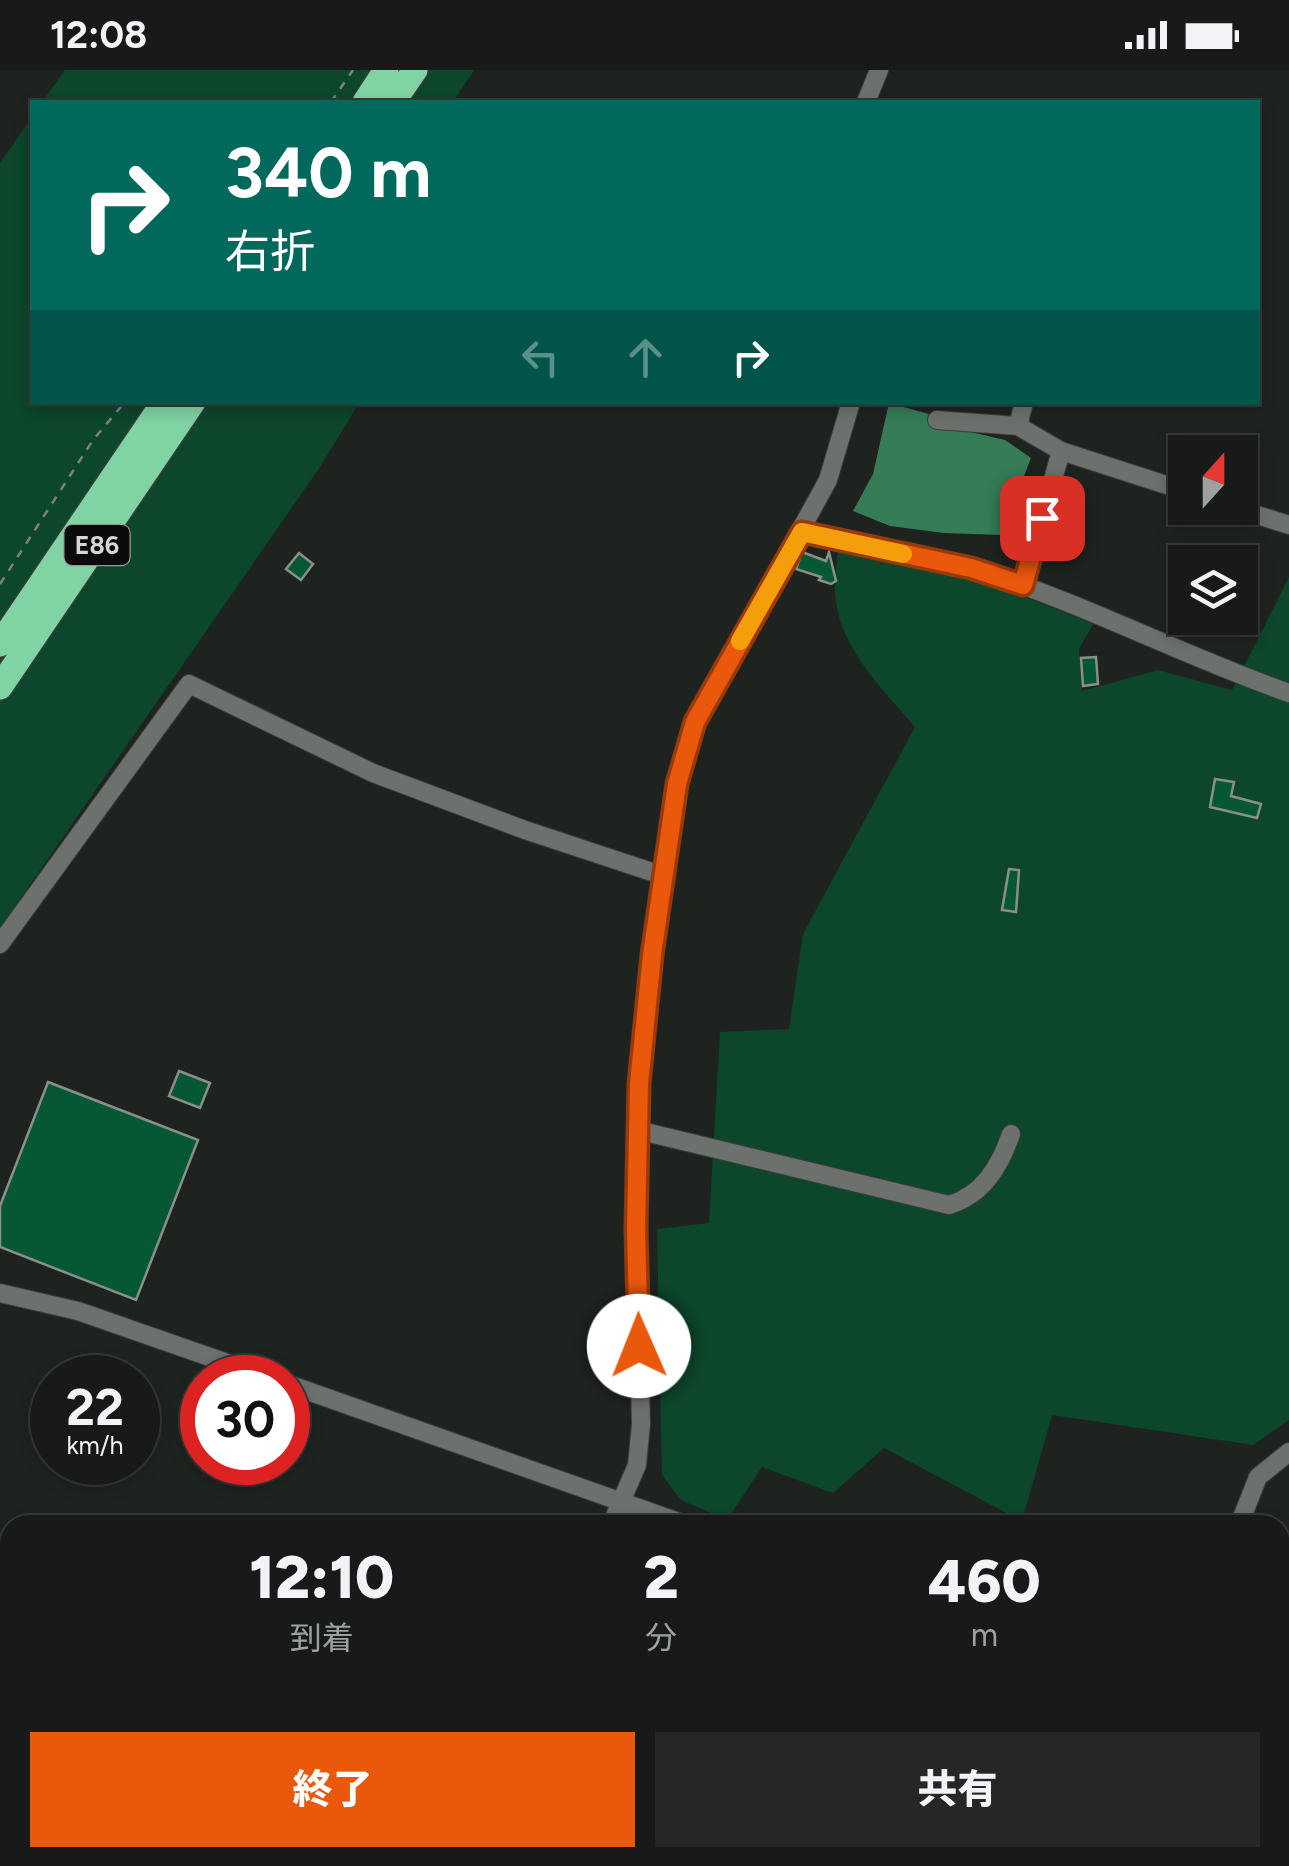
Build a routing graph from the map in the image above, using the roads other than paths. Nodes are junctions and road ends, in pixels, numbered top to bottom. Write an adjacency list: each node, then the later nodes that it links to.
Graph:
1 (386, 70): 4 (highway)
2 (415, 70): 5 (highway)
3 (879, 70): 6 (street)
4 (366, 100)
5 (395, 100)
6 (867, 100)
7 (162, 405): 19 (highway, E86)
8 (191, 405): 20 (highway, E86)
9 (850, 405): 17 (street)
10 (1023, 405): 12 (street)
11 (937, 420): 12 (street)
12 (1018, 426): 13 (street)
13 (1061, 451): 14 (street); 18 (street)
14 (1168, 486)
15 (1258, 515): 16 (street)
16 (1289, 525)
17 (802, 532): 18 (street); 22 (street)
18 (1023, 585): 21 (street)
19 (0, 644)
20 (0, 688)
21 (1289, 692)
22 (664, 876): 23 (street); 24 (street)
23 (0, 944)
24 (637, 1130): 25 (street); 30 (street)
25 (1010, 1134)
26 (0, 1293): 27 (street)
27 (204, 1355)
28 (310, 1392): 30 (street)
29 (1289, 1452): 33 (street)
30 (623, 1501): 31 (street); 32 (street)
31 (615, 1515)
32 (660, 1515)
33 (1244, 1515)

